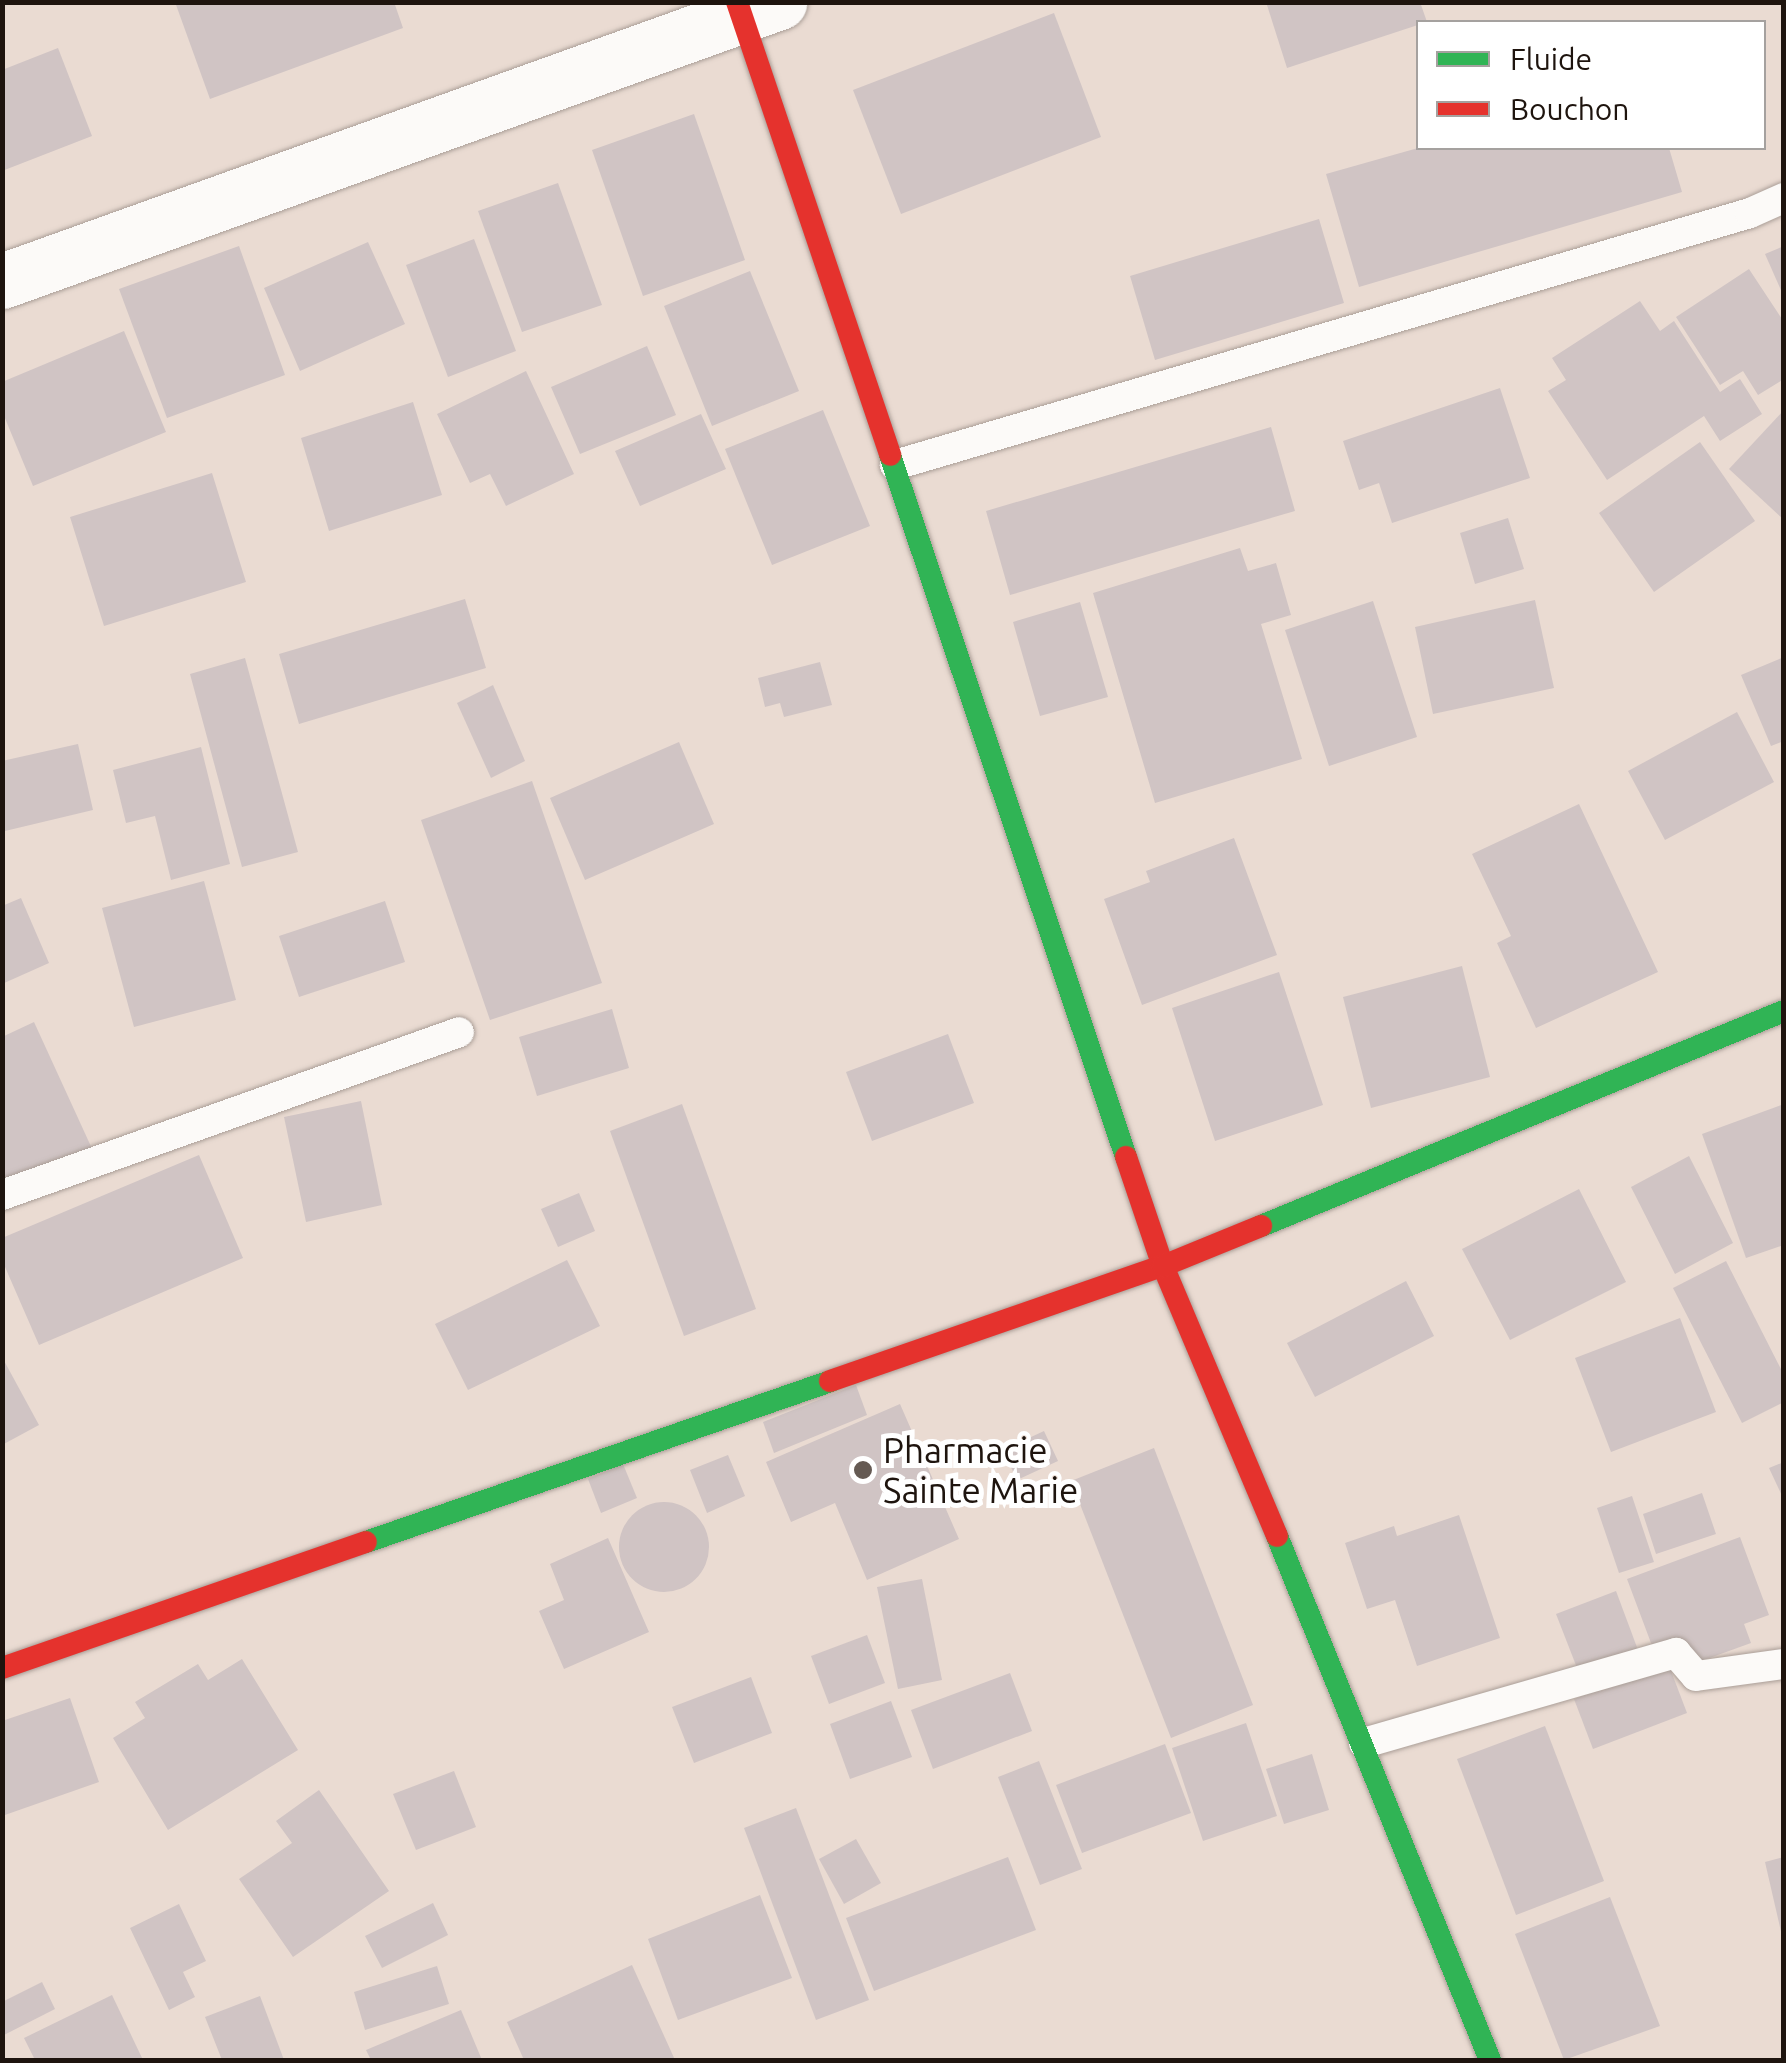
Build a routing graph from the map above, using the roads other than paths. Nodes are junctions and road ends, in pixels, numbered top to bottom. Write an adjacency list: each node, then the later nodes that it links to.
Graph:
1 (753, 7): 3 (street); 4 (street)
2 (1784, 198): 4 (lane)
3 (2, 281)
4 (895, 465): 8 (street)
5 (1784, 1011): 8 (street)
6 (459, 1032): 7 (lane)
7 (2, 1195)
8 (1164, 1266): 10 (street); 11 (street)
9 (1784, 1664): 11 (lane)
10 (2, 1668)
11 (1364, 1743): 12 (street)
12 (1490, 2060)

